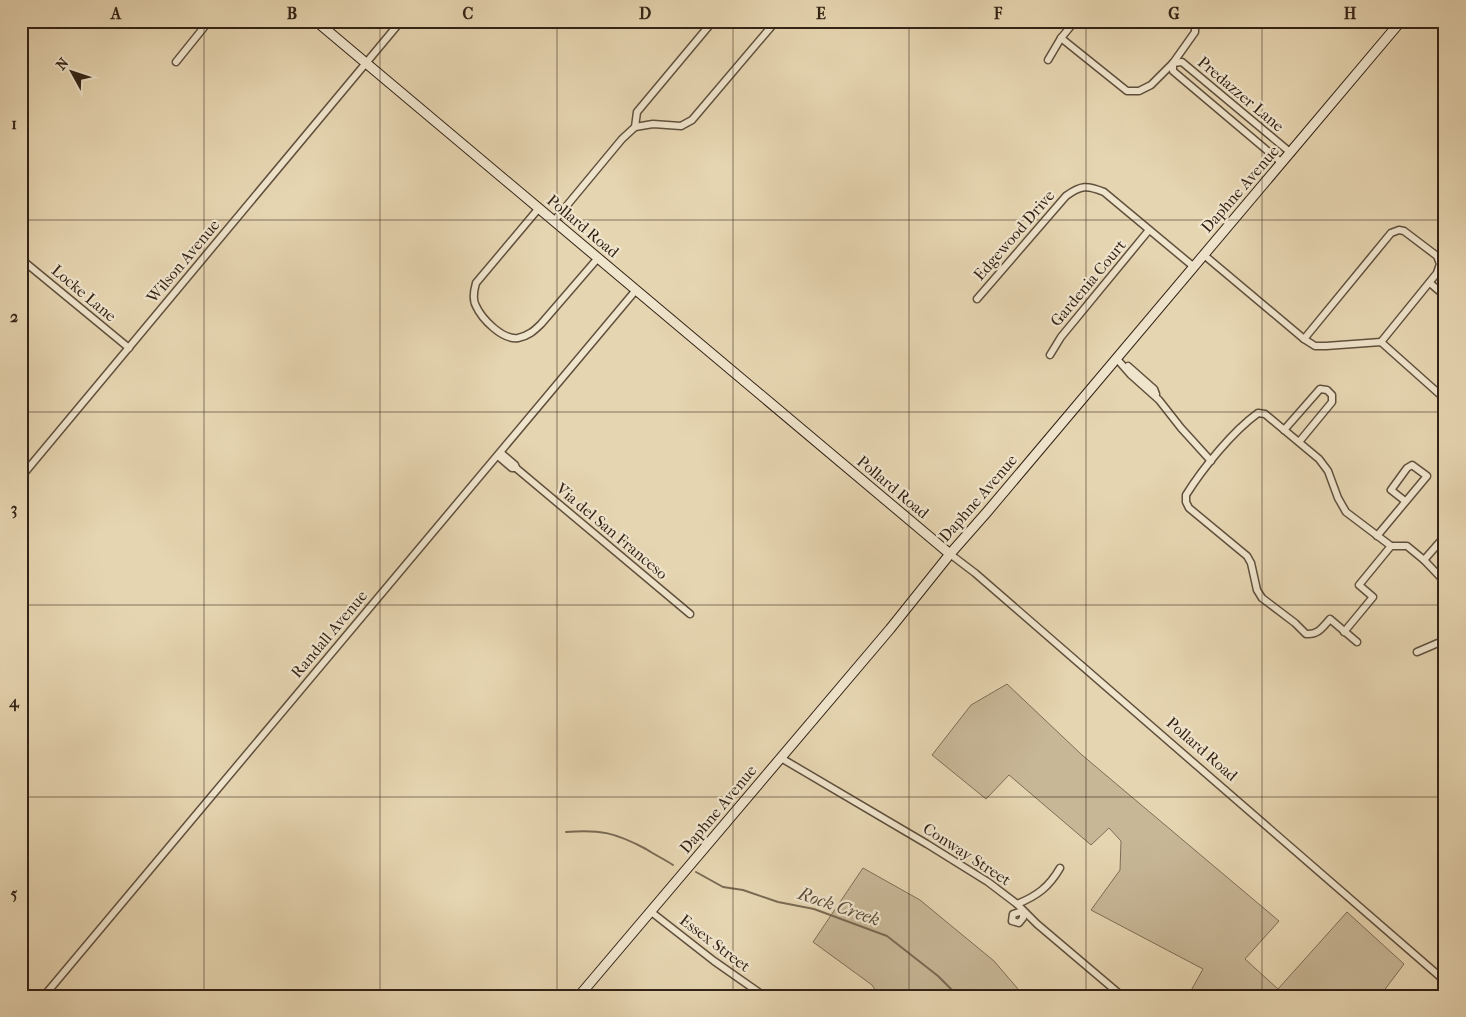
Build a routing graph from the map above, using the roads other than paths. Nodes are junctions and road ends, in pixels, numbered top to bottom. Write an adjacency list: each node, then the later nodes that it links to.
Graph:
1 (209, 21): 11 (street)
2 (316, 21): 12 (street, Pollard Road)
3 (401, 21): 12 (street, Wilson Avenue)
4 (713, 21): 16 (street)
5 (776, 21): 16 (street)
6 (1075, 21): 9 (street)
7 (1195, 21): 13 (street)
8 (1401, 21): 17 (street, Daphne Avenue)
9 (1062, 38): 10 (street); 13 (street)
10 (1048, 60)
11 (176, 62)
12 (366, 63): 19 (street, Pollard Road); 32 (street, Wilson Avenue)
13 (1173, 63): 14 (street, Predazzer Lane); 15 (street, Predazzer Lane)
14 (1243, 114): 15 (street); 17 (street, Predazzer Lane)
15 (1235, 124): 18 (street, Predazzer Lane)
16 (635, 127): 20 (street)
17 (1291, 153): 18 (street, Daphne Avenue)
18 (1282, 163): 22 (street, Daphne Avenue)
19 (539, 208): 20 (street, Pollard Road); 23 (street)
20 (554, 221): 23 (street, Pollard Road)
21 (1150, 230): 25 (street, Edgewood Drive); 29 (street, Edgewood Drive); 33 (street, Gardenia Court)
22 (1204, 256): 25 (street, Daphne Avenue); 30 (street)
23 (598, 258): 27 (street, Pollard Road)
24 (21, 259): 32 (street, Locke Lane)
25 (1194, 267): 34 (street, Daphne Avenue)
26 (1430, 283): 28 (street); 30 (street); 31 (street)
27 (636, 290): 38 (street, Randall Avenue); 45 (street, Pollard Road)
28 (1445, 296)
29 (977, 300)
30 (1304, 338): 31 (street)
31 (1382, 342): 35 (street)
32 (129, 348): 40 (street, Wilson Avenue)
33 (1050, 355)
34 (1117, 359): 39 (street); 45 (street, Daphne Avenue)
35 (1445, 399)
36 (1284, 430): 37 (street); 37 (street); 39 (street)
37 (1299, 442): 42 (street)
38 (499, 454): 50 (street, Via del San Franceso); 60 (street, Randall Avenue)
39 (1211, 461): 51 (street)
40 (21, 477)
41 (1405, 501): 41 (street); 42 (street)
42 (1376, 536): 44 (street)
43 (1445, 536): 46 (street)
44 (1391, 546): 46 (street); 51 (street)
45 (950, 554): 55 (street, Daphne Avenue); 59 (street, Pollard Road)
46 (1424, 560): 48 (street)
47 (1445, 568): 48 (street)
48 (1439, 575): 49 (street)
49 (1445, 582)
50 (690, 614)
51 (1344, 632): 53 (street)
52 (1445, 640): 54 (street)
53 (1357, 642)
54 (1417, 652)
55 (781, 758): 57 (street, Conway Street); 58 (street, Daphne Avenue)
56 (1060, 868): 57 (street)
57 (1018, 904): 63 (street, Conway Street)
58 (650, 911): 61 (street, Daphne Avenue); 62 (street, Essex Street)
59 (1445, 981)
60 (44, 996)
61 (579, 996)
62 (764, 996)
63 (1122, 996)

